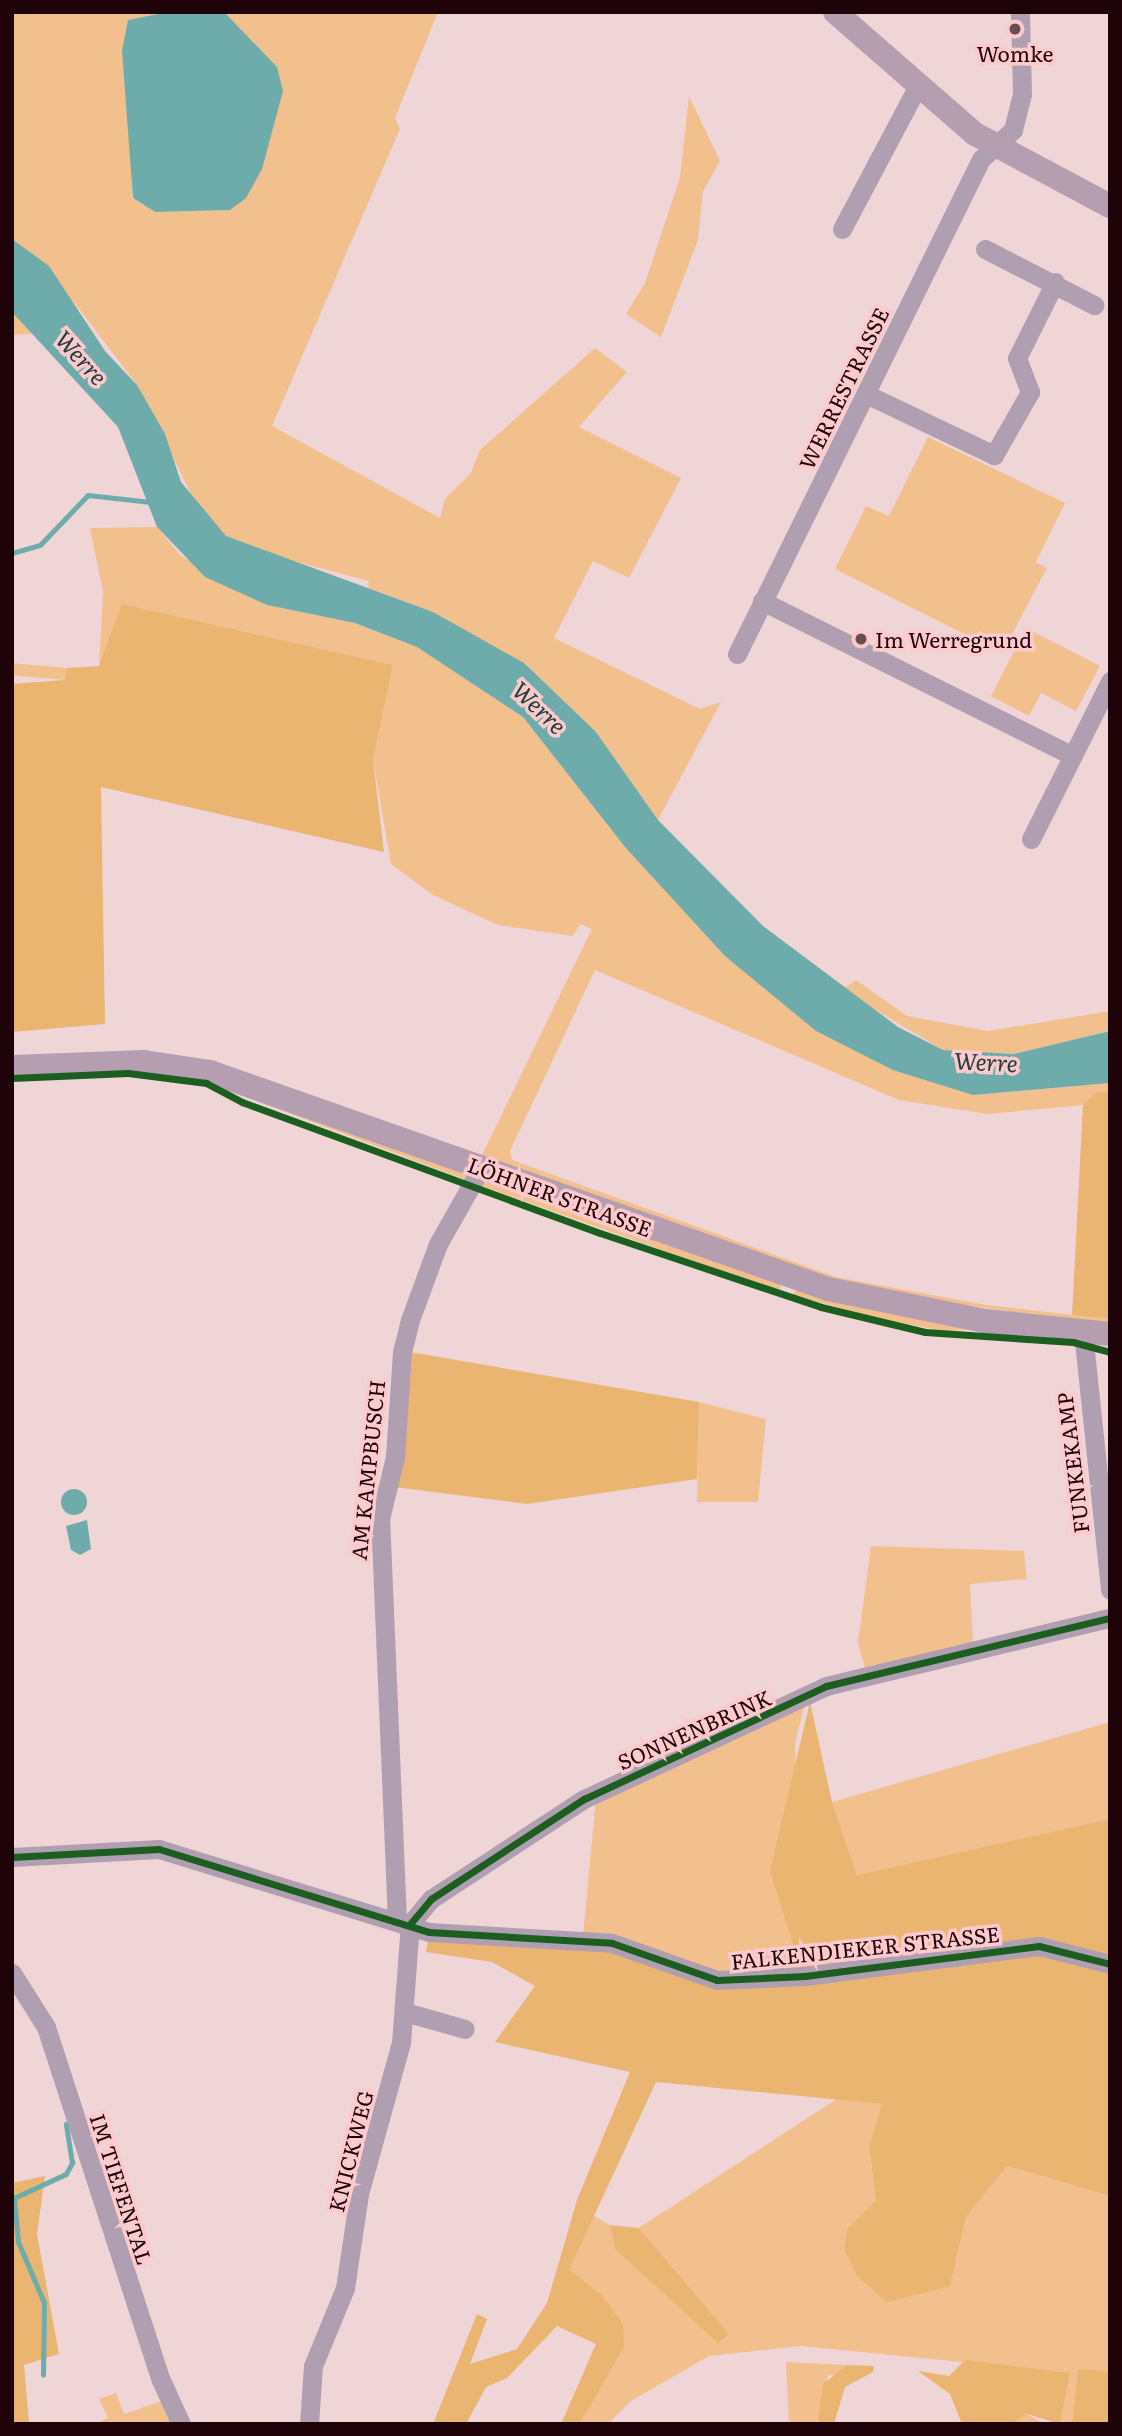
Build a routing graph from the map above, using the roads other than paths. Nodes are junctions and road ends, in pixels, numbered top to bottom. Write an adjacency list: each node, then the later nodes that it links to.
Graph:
1 (835, 12): 3 (main road)
2 (1020, 12): 4 (street)
3 (916, 89): 4 (main road); 6 (street)
4 (997, 149): 5 (main road); 10 (street, WERRESTRASSE)
5 (1110, 205)
6 (842, 229)
7 (985, 249): 8 (street)
8 (1055, 282): 9 (street); 10 (street)
9 (1094, 305)
10 (866, 394): 11 (street, WERRESTRASSE)
11 (762, 601): 12 (street, WERRESTRASSE); 14 (street)
12 (737, 654)
13 (1110, 681): 14 (street)
14 (1073, 756): 15 (street)
15 (1031, 839)
16 (12, 1067): 17 (main road, LÖHNER STRASSE)
17 (481, 1168): 18 (main road, LÖHNER STRASSE); 23 (street, AM KAMPBUSCH)
18 (1083, 1332): 19 (main road, LÖHNER STRASSE); 20 (street, FUNKEKAMP)
19 (1110, 1334)
20 (1110, 1590)
21 (1110, 1618): 23 (street, SONNENBRINK)
22 (12, 1857): 23 (street, FALKENDIEKER STRASSE)
23 (403, 1923): 24 (street, FALKENDIEKER STRASSE); 26 (street, KNICKWEG)
24 (1110, 1964)
25 (12, 1973): 28 (street, IM TIEFENTAL)
26 (405, 2012): 27 (street); 29 (street, KNICKWEG)
27 (465, 2029)
28 (181, 2424)
29 (309, 2424)

